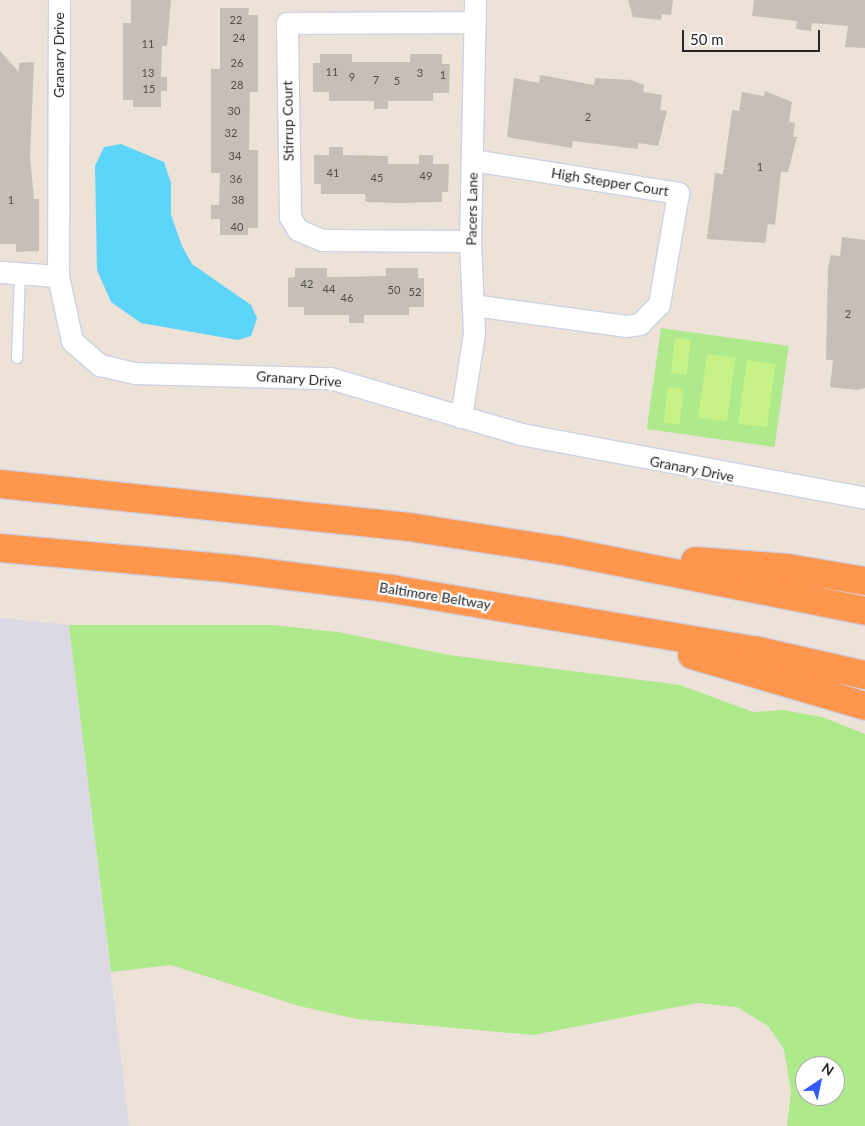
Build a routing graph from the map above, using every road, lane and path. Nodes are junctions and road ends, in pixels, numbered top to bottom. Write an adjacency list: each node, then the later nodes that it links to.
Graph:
1 (59, 0): 7 (street, Granary Drive)
2 (475, 0): 3 (street, Pacers Lane)
3 (475, 22): 4 (street, Pacers Lane); 5 (street, Stirrup Court)
4 (473, 160): 5 (street, Pacers Lane); 8 (street, High Stepper Court)
5 (470, 241): 8 (street, Pacers Lane)
6 (10, 273): 7 (street); 9 (lane)
7 (58, 276): 10 (street, Granary Drive)
8 (473, 305): 10 (street, Pacers Lane)
9 (17, 358)
10 (461, 417): 12 (street, Granary Drive)
11 (0, 484): 14 (highway)
12 (865, 498)
13 (0, 548): 17 (highway, Baltimore Beltway)
14 (558, 550): 15 (highway); 16 (highway)
15 (865, 582)
16 (865, 611)
17 (549, 614): 18 (highway, Baltimore Beltway); 19 (highway)
18 (865, 675)
19 (865, 706)

